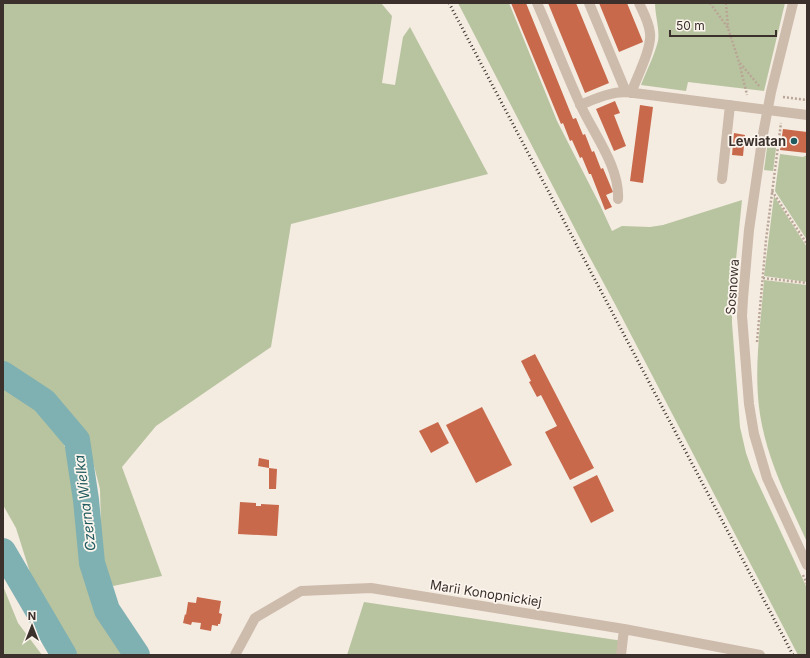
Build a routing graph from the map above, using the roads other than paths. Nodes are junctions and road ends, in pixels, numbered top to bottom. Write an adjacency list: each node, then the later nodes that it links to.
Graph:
1 (537, 3): 6 (street)
2 (589, 3): 5 (street)
3 (639, 3): 5 (street)
4 (793, 3): 8 (street, Sosnowa)
5 (629, 92): 6 (street); 7 (street)
6 (580, 105): 11 (street)
7 (730, 105): 8 (street); 10 (street)
8 (767, 110): 9 (street); 12 (street, Sosnowa)
9 (807, 115)
10 (722, 179)
11 (618, 199)
12 (807, 565)
13 (624, 629): 14 (street, Marii Konopnickiej); 15 (street); 16 (street, Marii Konopnickiej)
14 (235, 655)
15 (621, 655)
16 (756, 655)

